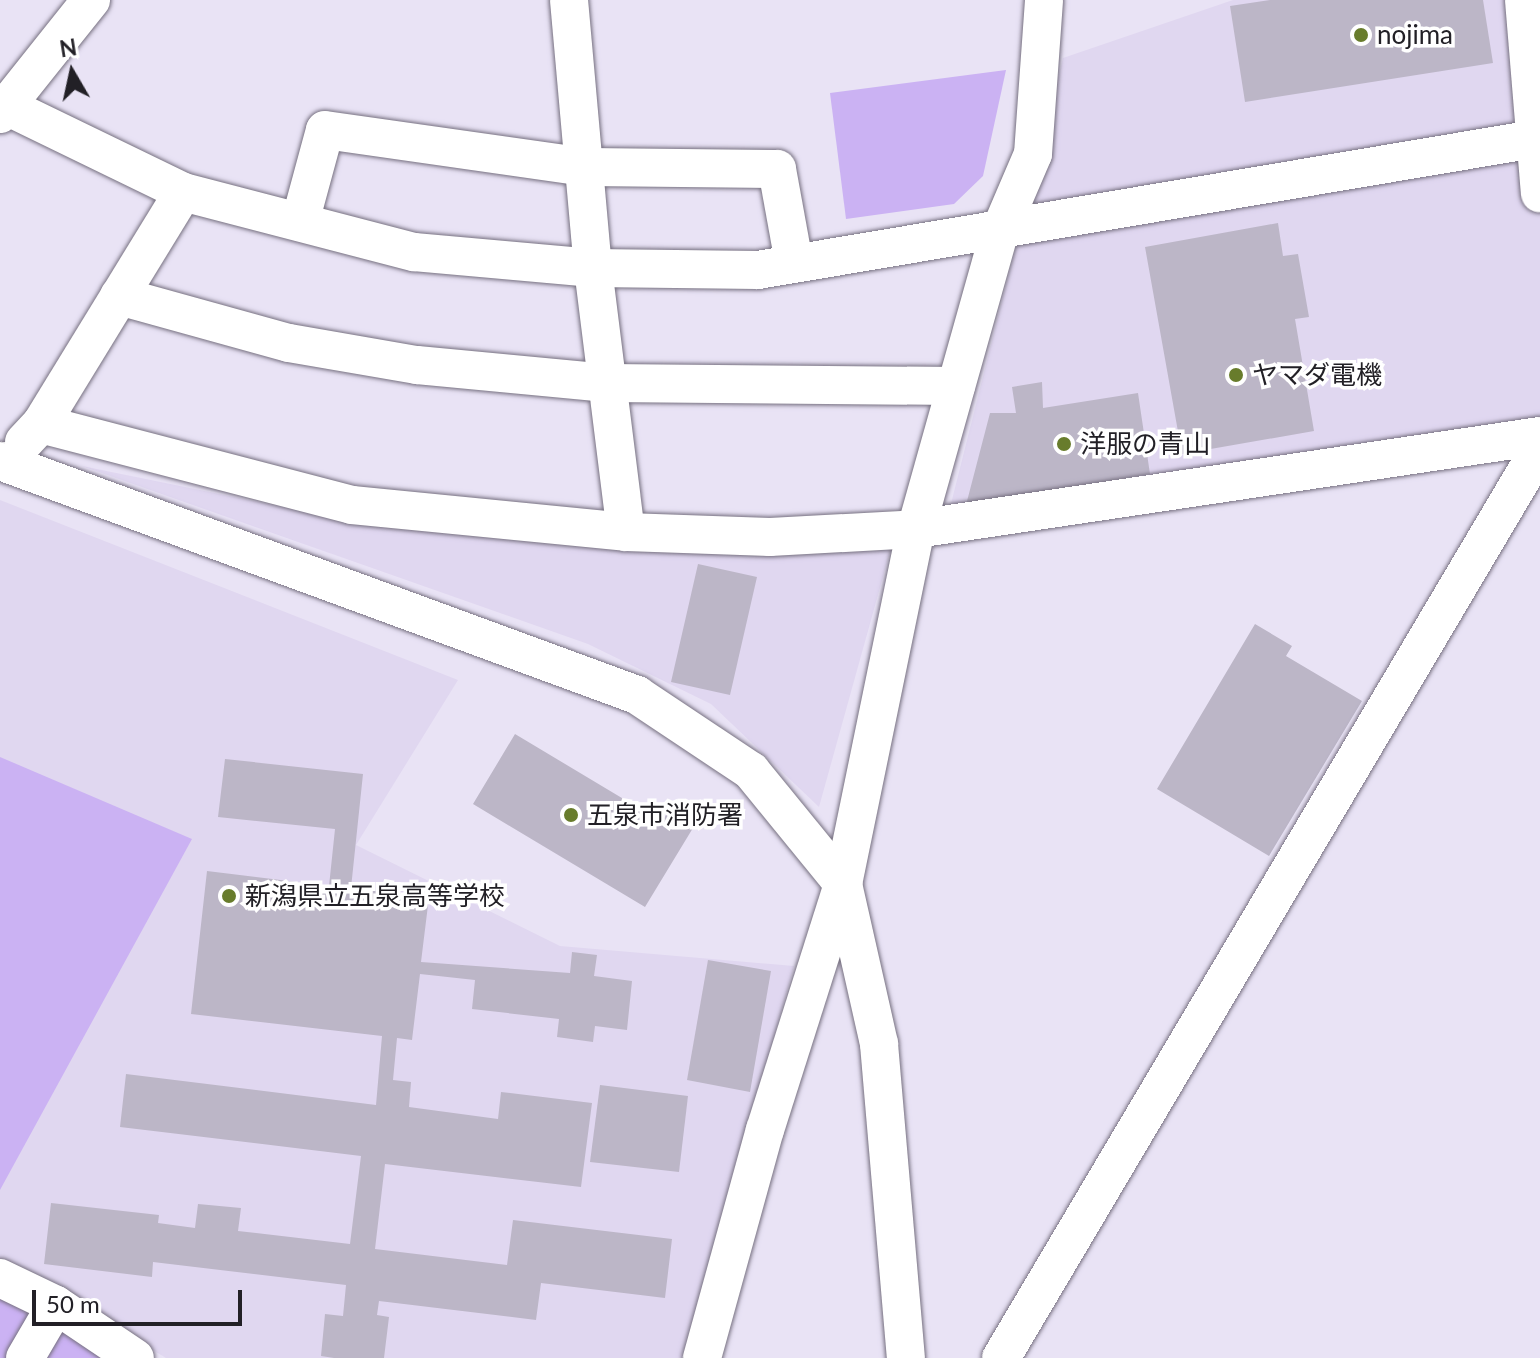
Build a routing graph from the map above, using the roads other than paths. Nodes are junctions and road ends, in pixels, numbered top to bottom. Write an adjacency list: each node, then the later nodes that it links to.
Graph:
1 (91, 0): 5 (street)
2 (569, 0): 7 (street)
3 (1044, 0): 11 (street)
4 (1524, 0): 6 (street)
5 (2, 107): 8 (street)
6 (1539, 138): 9 (street); 11 (street)
7 (584, 167): 10 (street); 12 (street); 13 (street)
8 (183, 192): 10 (street); 14 (street)
9 (1540, 193)
10 (300, 222): 13 (street)
11 (1000, 231): 12 (street); 16 (street)
12 (794, 263): 13 (street)
13 (593, 268): 15 (street)
14 (119, 296): 15 (street); 17 (street)
15 (607, 383): 16 (street); 22 (street)
16 (956, 386): 21 (street)
17 (41, 424): 20 (street); 22 (street)
18 (1540, 436): 21 (street)
19 (1540, 448): 26 (street)
20 (2, 462): 23 (street)
21 (916, 529): 22 (street); 23 (street)
22 (626, 532)
23 (843, 884): 29 (street); 30 (street)
24 (0, 1278): 25 (street)
25 (56, 1305): 27 (street); 28 (street)
26 (1011, 1354)
27 (25, 1358)
28 (135, 1358)
29 (702, 1358)
30 (906, 1358)

